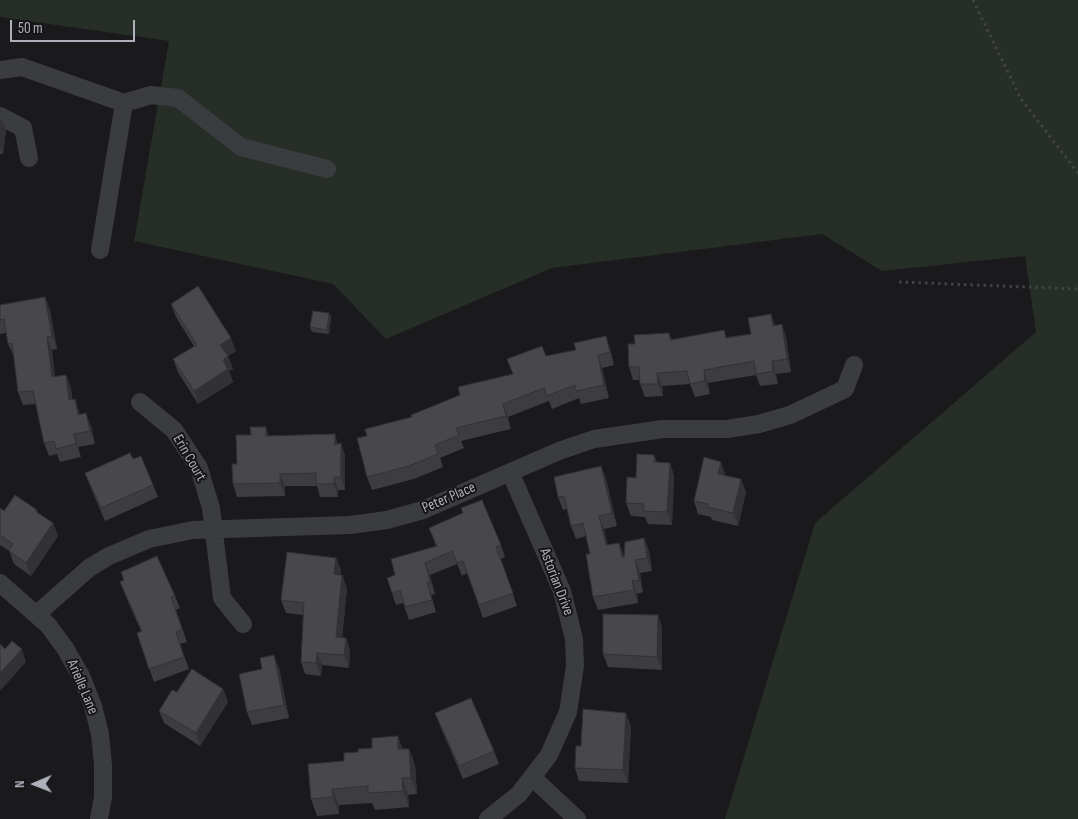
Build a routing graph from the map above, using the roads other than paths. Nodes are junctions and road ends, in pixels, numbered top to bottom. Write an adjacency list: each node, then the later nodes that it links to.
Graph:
1 (0, 70): 2 (street)
2 (124, 103): 5 (street); 6 (street)
3 (0, 116): 4 (street)
4 (28, 158)
5 (327, 169)
6 (100, 250)
7 (854, 365): 9 (street, Peter Place)
8 (140, 402): 10 (street, Erin Court)
9 (510, 472): 10 (street, Peter Place); 14 (street, Astorian Drive)
10 (214, 529): 12 (street, Peter Place); 13 (street, Erin Court)
11 (0, 582): 12 (street, Arielle Lane)
12 (37, 614): 15 (street, Arielle Lane)
13 (243, 624)
14 (533, 778): 16 (street, Astorian Drive); 17 (street)
15 (99, 819)
16 (488, 819)
17 (577, 819)

